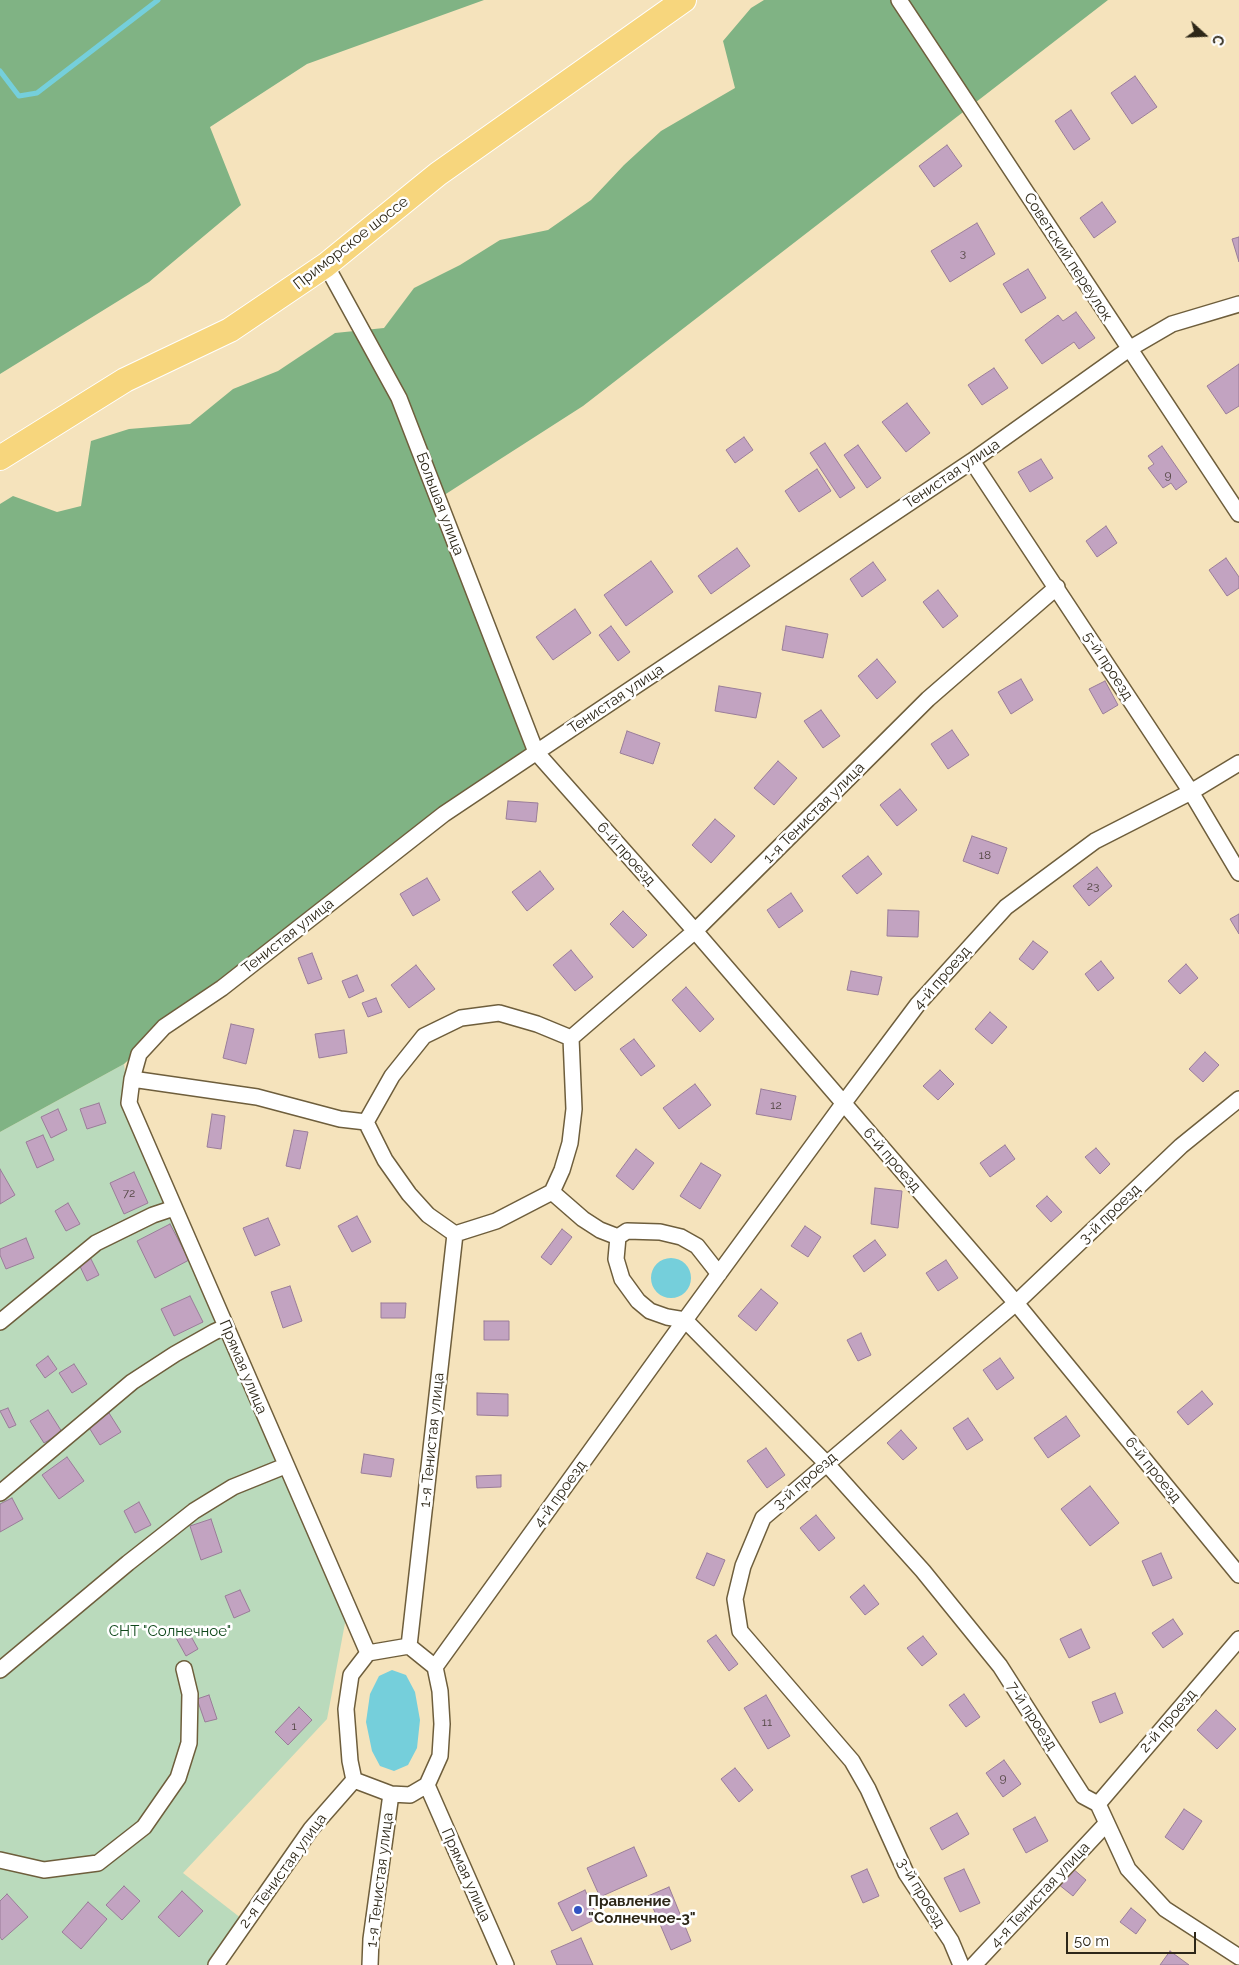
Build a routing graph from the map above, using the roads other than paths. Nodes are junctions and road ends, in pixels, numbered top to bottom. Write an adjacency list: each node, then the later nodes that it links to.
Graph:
1 (684, 0): 3 (main road, Приморское шоссе)
2 (899, 0): 5 (street, Советский переулок)
3 (326, 265): 6 (main road, Приморское шоссе); 10 (street, Большая улица)
4 (1239, 304): 5 (street, Тенистая улица)
5 (1129, 349): 7 (street, Тенистая улица); 8 (street, Советский переулок)
6 (0, 458)
7 (972, 461): 9 (street, 5-й проезд); 10 (street, Тенистая улица)
8 (1239, 514)
9 (1057, 587): 12 (street, 5-й проезд); 14 (street, 1-я Тенистая улица)
10 (536, 752): 14 (street, 6-й проезд); 16 (street, Тенистая улица)
11 (1239, 763): 12 (street, 4-й проезд)
12 (1191, 792): 13 (street, 5-й проезд); 18 (street, 4-й проезд)
13 (1239, 873)
14 (695, 931): 15 (street, 1-я Тенистая улица); 18 (street, 6-й проезд)
15 (571, 1038): 19 (street); 20 (street)
16 (132, 1079): 19 (street); 21 (street, Прямая улица)
17 (1239, 1100): 25 (street, 3-й проезд)
18 (843, 1104): 24 (street, 4-й проезд); 25 (street, 6-й проезд)
19 (366, 1122): 22 (street)
20 (552, 1192): 22 (street); 23 (street)
21 (174, 1208): 27 (street); 28 (street, Прямая улица)
22 (455, 1234): 34 (street, 1-я Тенистая улица)
23 (618, 1238): 24 (street); 26 (street)
24 (719, 1274): 26 (street)
25 (1016, 1303): 29 (street, 3-й проезд); 32 (street, 6-й проезд)
26 (685, 1320): 29 (street, 7-й проезд); 36 (street, 4-й проезд)
27 (0, 1322)
28 (226, 1327): 30 (street, Прямая улица); 31 (street)
29 (826, 1463): 42 (street, 7-й проезд); 49 (street, 3-й проезд)
30 (285, 1466): 35 (street, Прямая улица); 38 (street)
31 (0, 1493)
32 (1239, 1575)
33 (1239, 1639): 42 (street, 2-й проезд)
34 (409, 1646): 35 (street); 36 (street)
35 (368, 1653): 39 (street)
36 (435, 1667): 40 (street)
37 (184, 1668): 44 (street)
38 (0, 1670)
39 (354, 1780): 41 (street); 46 (street, 2-я Тенистая улица)
40 (427, 1785): 41 (street); 48 (street, Прямая улица)
41 (391, 1794): 47 (street, 1-я Тенистая улица)
42 (1098, 1804): 43 (street)
43 (1106, 1824): 45 (street); 50 (street, 4-я Тенистая улица)
44 (0, 1860)
45 (1239, 1957)
46 (216, 1965)
47 (370, 1965)
48 (506, 1965)
49 (961, 1965)
50 (974, 1965)

